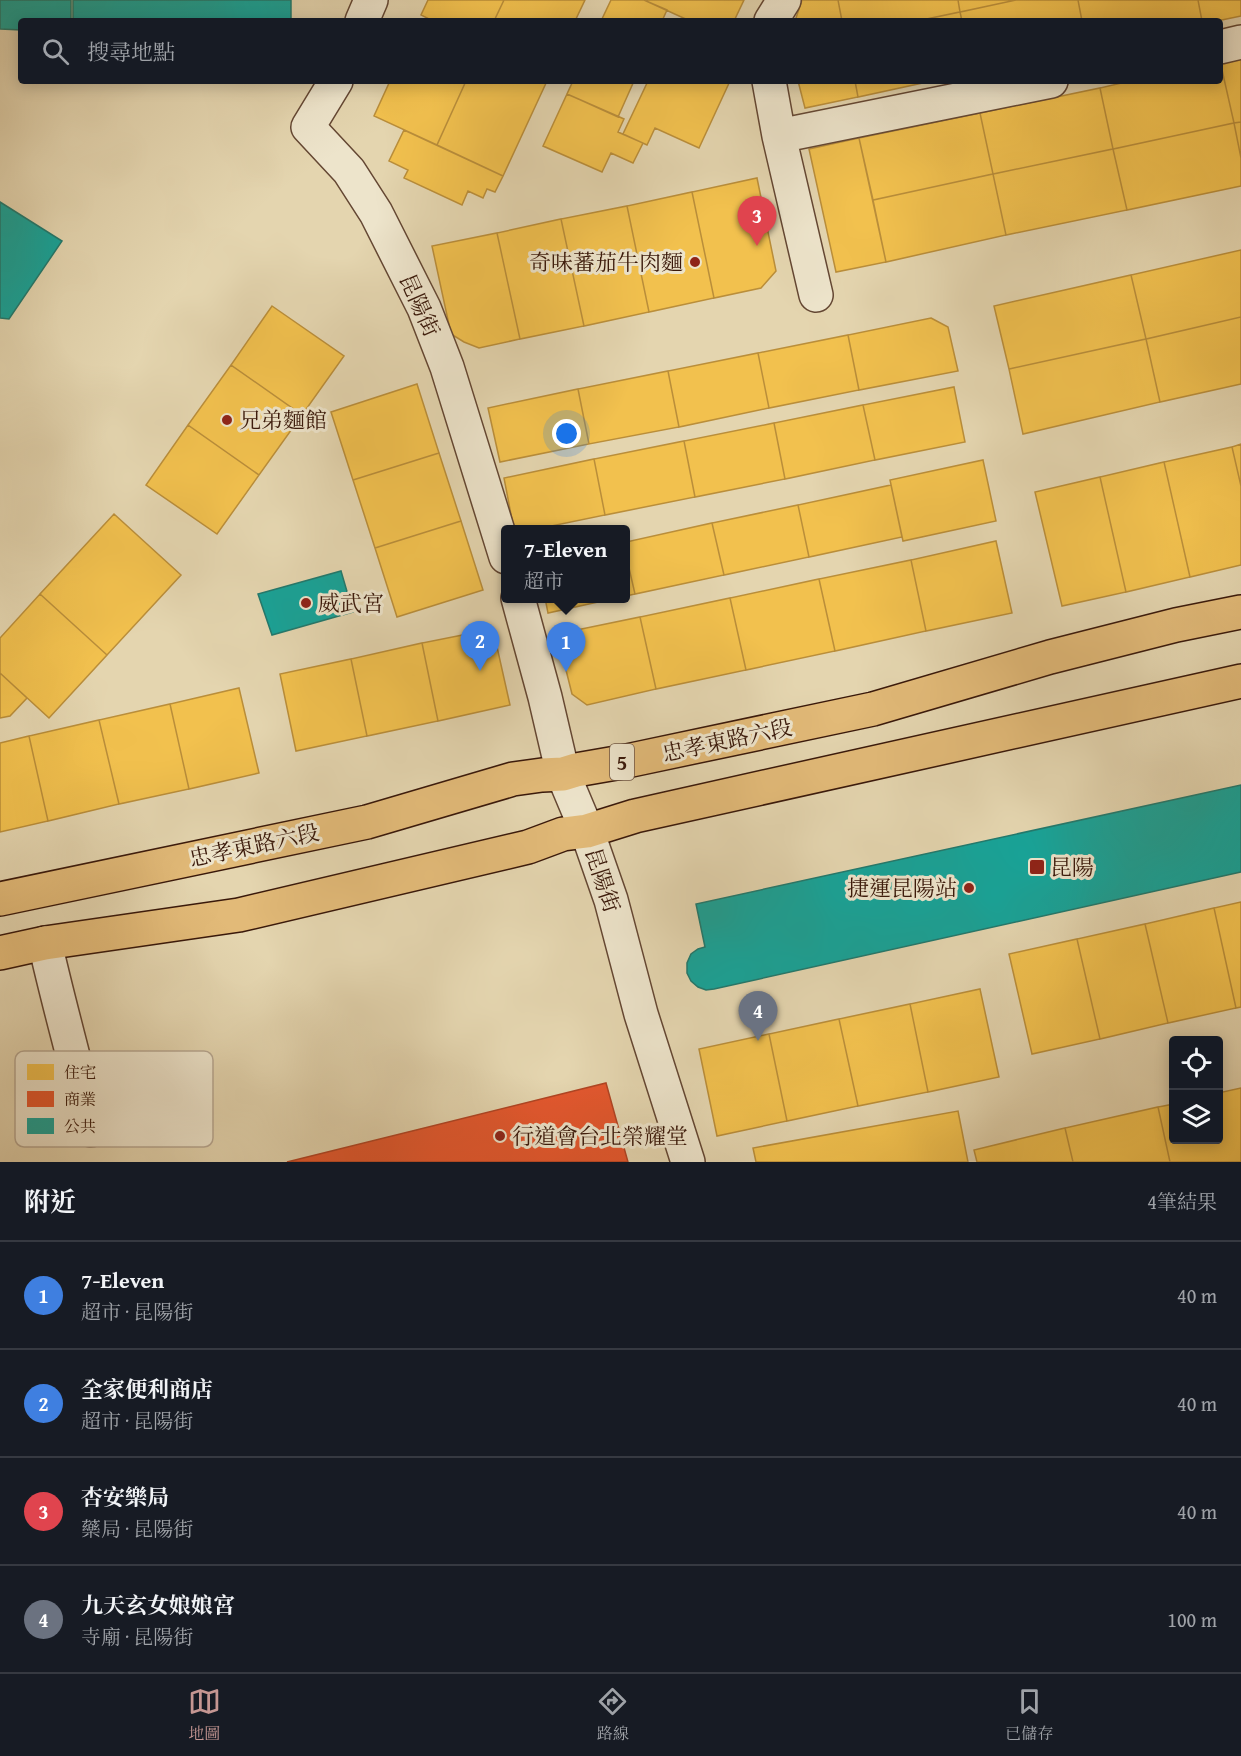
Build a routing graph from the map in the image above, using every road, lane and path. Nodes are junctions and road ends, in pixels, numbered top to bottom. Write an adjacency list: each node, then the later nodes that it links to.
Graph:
1 (371, 0): 3 (street)
2 (784, 0): 4 (street)
3 (363, 18)
4 (773, 18)
5 (1241, 42): 6 (street)
6 (1223, 46)
7 (334, 84): 12 (street, 昆陽街)
8 (769, 84): 10 (street)
9 (1036, 84): 10 (street)
10 (778, 136): 11 (street)
11 (816, 296)
12 (501, 541)
13 (519, 603): 16 (street, 昆陽街)
14 (1241, 612): 16 (main road, 忠孝東路六段 / 5)
15 (1241, 681): 17 (main road)
16 (563, 774): 17 (street, 昆陽街); 18 (main road, 忠孝東路六段 / 5)
17 (587, 831): 19 (main road); 22 (street, 昆陽街)
18 (0, 899)
19 (45, 943): 20 (main road); 21 (street)
20 (0, 953)
21 (72, 1051)
22 (688, 1162)

